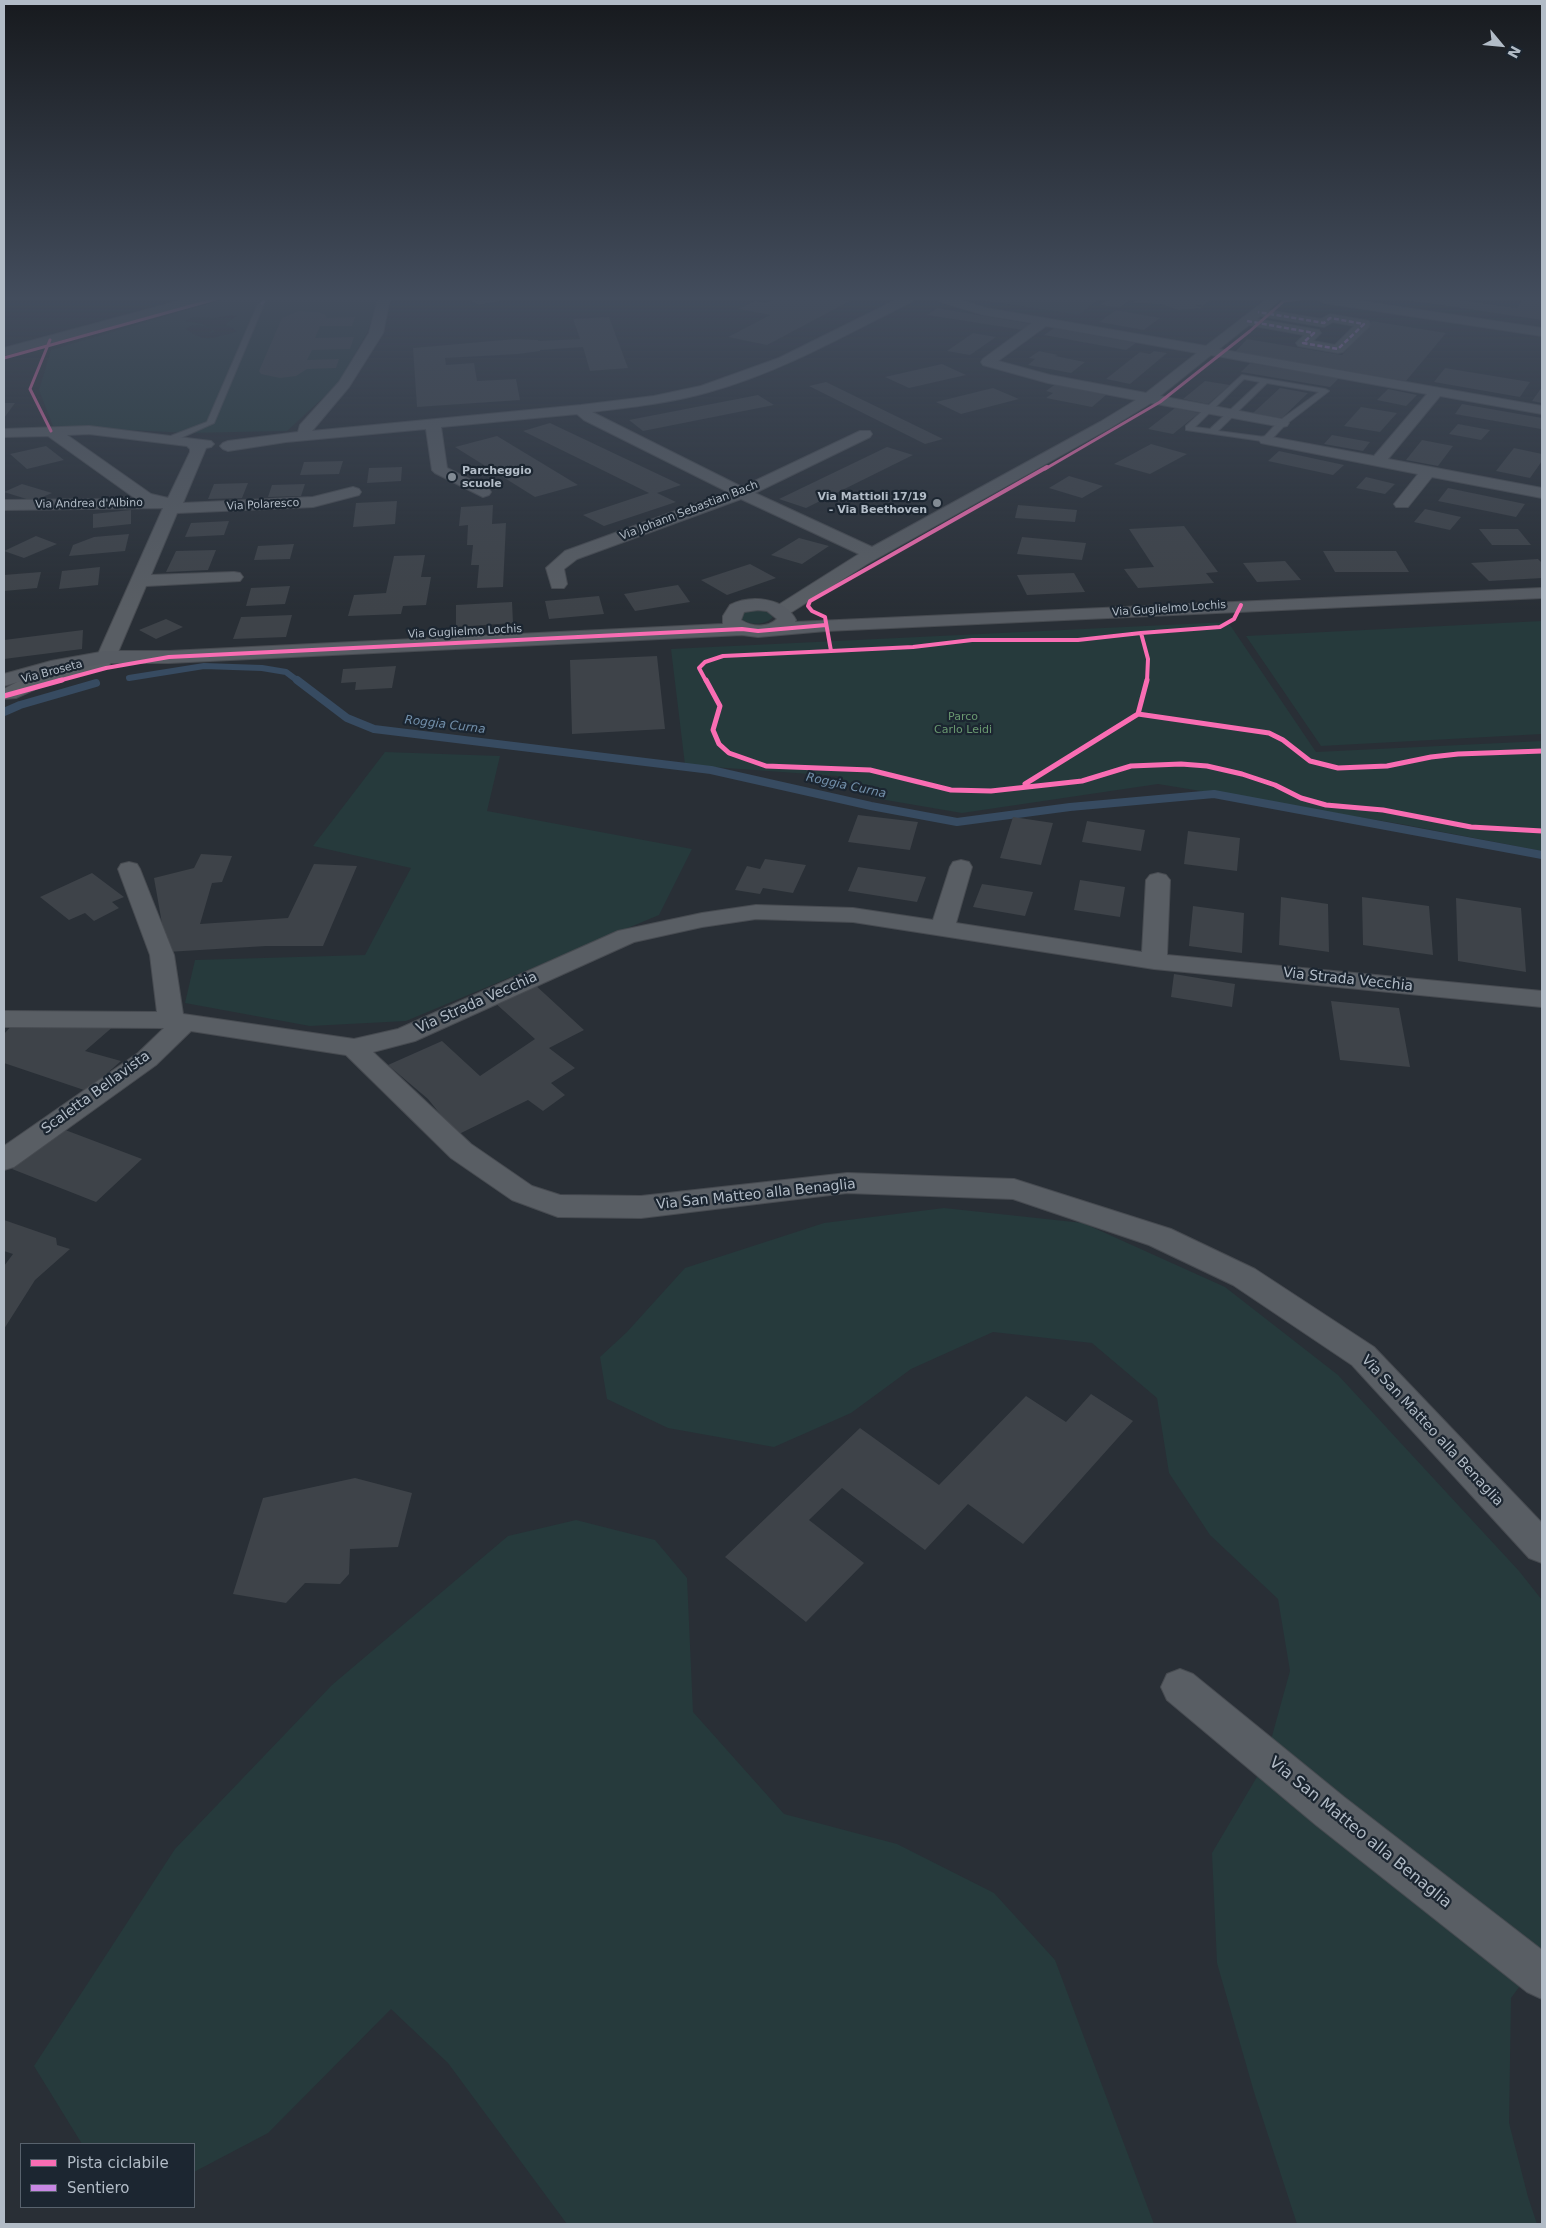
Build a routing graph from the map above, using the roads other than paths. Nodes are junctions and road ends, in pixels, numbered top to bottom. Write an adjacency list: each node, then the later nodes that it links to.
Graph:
1 (219, 403): 22 (lane)
2 (327, 403): 21 (street)
3 (630, 403): 11 (street)
4 (1140, 403): 34 (street)
5 (1168, 403): 12 (street)
6 (1214, 403): 12 (lane)
7 (1241, 403): 14 (lane)
8 (1309, 403): 15 (lane)
9 (1427, 403): 25 (street)
10 (1503, 403): 13 (street)
11 (581, 409): 16 (street); 29 (street)
12 (1207, 410): 14 (street); 18 (lane)
13 (1542, 410)
14 (1229, 414): 15 (street); 18 (lane)
15 (1282, 423): 23 (lane)
16 (433, 424): 21 (street); 28 (street)
17 (51, 431): 19 (street); 22 (street); 33 (street)
18 (1212, 432): 23 (lane)
19 (4, 433)
20 (865, 434): 29 (street, Via Johann Sebastian Bach)
21 (305, 436): 24 (street)
22 (171, 439): 24 (street)
23 (1266, 440): 25 (street)
24 (199, 456): 33 (street)
25 (1378, 461): 26 (street)
26 (1428, 471): 30 (street); 31 (street)
27 (352, 492): 33 (street, Via Polaresco)
28 (483, 492)
29 (742, 493): 34 (street); 37 (street, Via Johann Sebastian Bach)
30 (1542, 493)
31 (1402, 504)
32 (4, 505): 33 (street, Via Andrea d'Albino)
33 (173, 506): 36 (street)
34 (867, 557): 39 (street); 40 (street)
35 (234, 577): 36 (street)
36 (139, 581): 42 (street)
37 (558, 584)
38 (1542, 593): 40 (street, Via Guglielmo Lochis)
39 (756, 604): 40 (street); 41 (street)
40 (781, 619): 41 (street, Via Guglielmo Lochis)
41 (737, 621): 42 (street, Via Guglielmo Lochis)
42 (106, 663): 43 (street, Via Broseta)
43 (5, 690)
44 (961, 866): 47 (street)
45 (129, 869): 51 (street)
46 (1158, 880): 48 (street)
47 (942, 929): 48 (street, Via Strada Vecchia); 52 (street, Via Strada Vecchia)
48 (1154, 961): 49 (street, Via Strada Vecchia)
49 (1542, 999)
50 (4, 1020): 51 (street, Via Strada Vecchia)
51 (178, 1021): 52 (street, Via Strada Vecchia); 53 (street, Scaletta Bellavista)
52 (354, 1048): 54 (street, Via San Matteo alla Benaglia)
53 (4, 1160)
54 (1542, 1547)
55 (1180, 1687): 56 (street, Via San Matteo alla Benaglia)
56 (1542, 1977)

